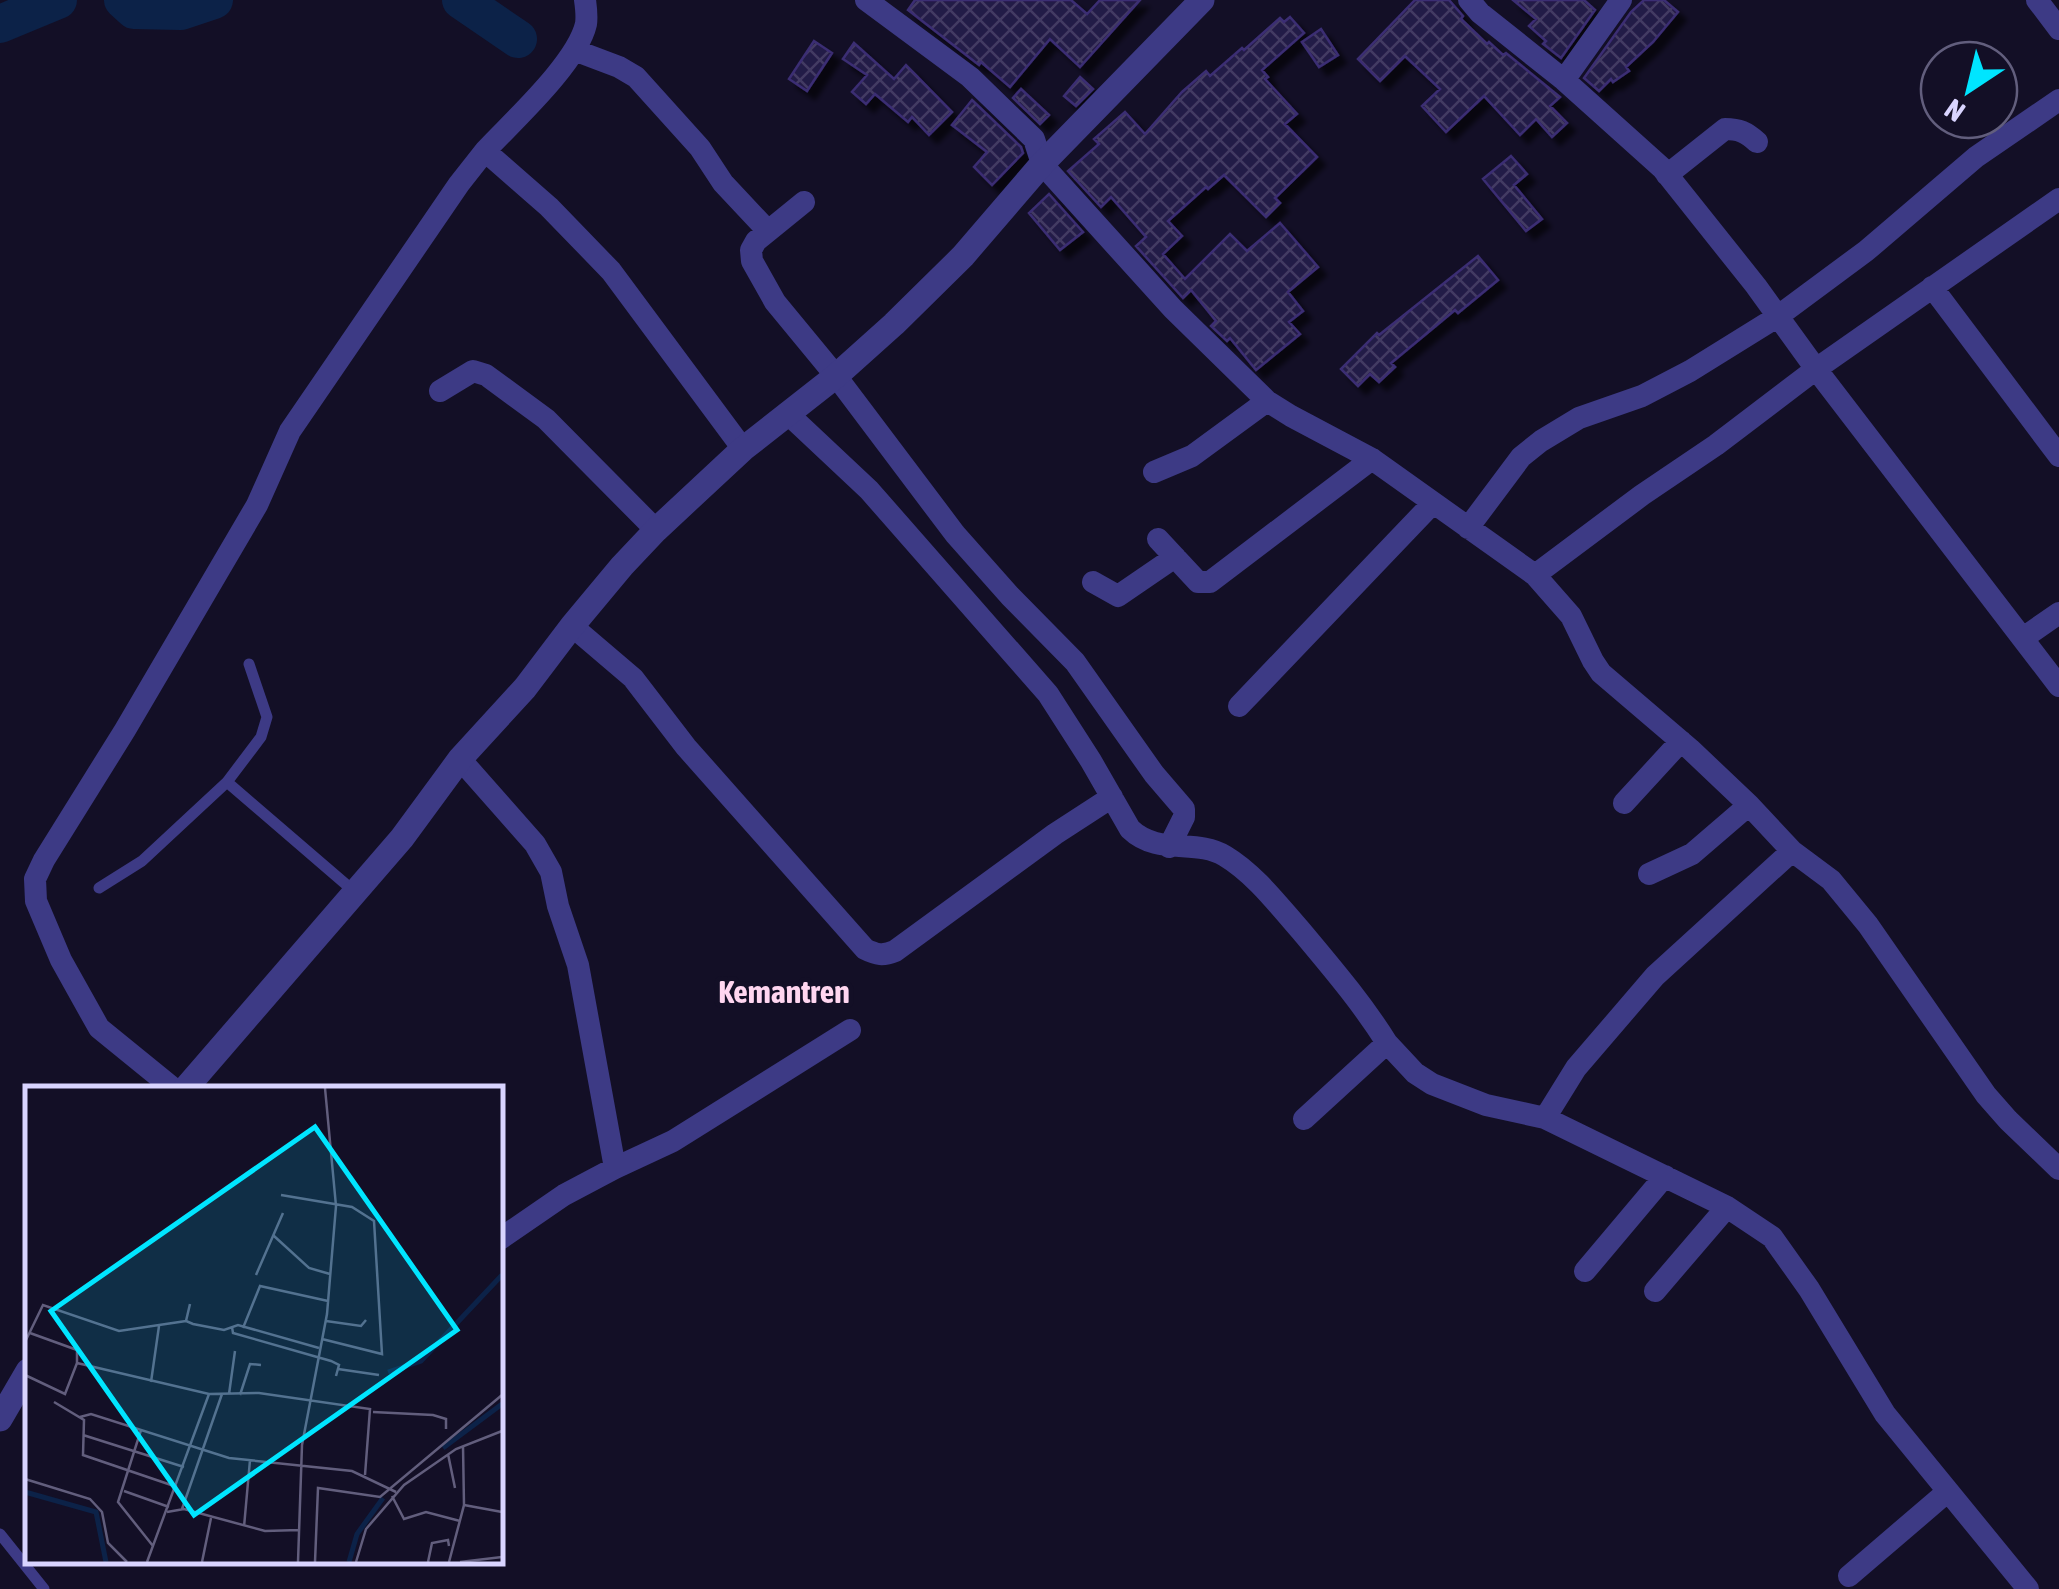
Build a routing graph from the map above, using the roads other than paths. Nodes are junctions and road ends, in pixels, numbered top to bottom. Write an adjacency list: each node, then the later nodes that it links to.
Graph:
1 (586, 0): 8 (street)
2 (866, 0): 13 (street)
3 (1202, 0): 13 (street)
4 (1621, 0): 9 (street)
5 (2038, 0): 7 (street)
6 (1480, 4): 9 (street)
7 (2059, 29)
8 (574, 50): 12 (street); 17 (street)
9 (1564, 80): 14 (street)
10 (2059, 100): 19 (street)
11 (1757, 142): 14 (street)
12 (485, 151): 25 (street); 59 (street)
13 (1042, 164): 21 (street); 23 (street)
14 (1667, 175): 19 (street)
15 (804, 202): 17 (street)
16 (2055, 209): 18 (street)
17 (768, 231): 21 (street)
18 (1932, 287): 20 (street); 26 (street)
19 (1777, 317): 20 (street); 30 (street)
20 (1816, 369): 35 (street); 39 (street)
21 (836, 376): 24 (street); 32 (street)
22 (440, 391): 31 (street)
23 (1268, 400): 27 (street); 28 (street)
24 (799, 404): 25 (street); 32 (street)
25 (743, 449): 31 (street)
26 (2059, 456)
27 (1372, 459): 29 (street); 34 (street)
28 (1154, 472)
29 (1432, 502): 30 (street); 43 (street)
30 (1468, 528): 35 (street)
31 (656, 530): 38 (street)
32 (929, 531): 41 (street); 41 (street)
33 (1158, 539): 34 (street)
34 (1175, 557): 36 (street)
35 (1535, 576): 45 (street)
36 (1093, 582)
37 (2059, 613): 39 (street)
38 (572, 626): 47 (street); 49 (street)
39 (2023, 638): 42 (street)
40 (250, 664): 48 (lane)
41 (1062, 678): 44 (street); 46 (street)
42 (2059, 686)
43 (1239, 706)
44 (1123, 738): 46 (street); 52 (street)
45 (1681, 742): 50 (street); 51 (street)
46 (1096, 758): 49 (street)
47 (460, 759): 56 (street); 63 (street)
48 (227, 782): 55 (lane); 56 (lane)
49 (1112, 797): 52 (street)
50 (1624, 803)
51 (1748, 805): 53 (street); 54 (street)
52 (1176, 833): 58 (street)
53 (1792, 851): 61 (street); 64 (street)
54 (1649, 874)
55 (99, 888)
56 (356, 892): 60 (street)
57 (850, 1030): 63 (street)
58 (1387, 1042): 61 (street); 62 (street)
59 (170, 1086)
60 (189, 1086)
61 (1552, 1107): 65 (street)
62 (1304, 1118)
63 (614, 1168): 67 (street)
64 (2059, 1169)
65 (1665, 1176): 66 (street); 68 (street)
66 (1727, 1207): 69 (street); 72 (street)
67 (502, 1238)
68 (1585, 1271)
69 (1654, 1291)
70 (25, 1376): 71 (street)
71 (0, 1420)
72 (1948, 1492): 74 (street); 76 (street)
73 (0, 1534): 75 (lane)
74 (1849, 1576)
75 (44, 1589)
76 (2028, 1589)

